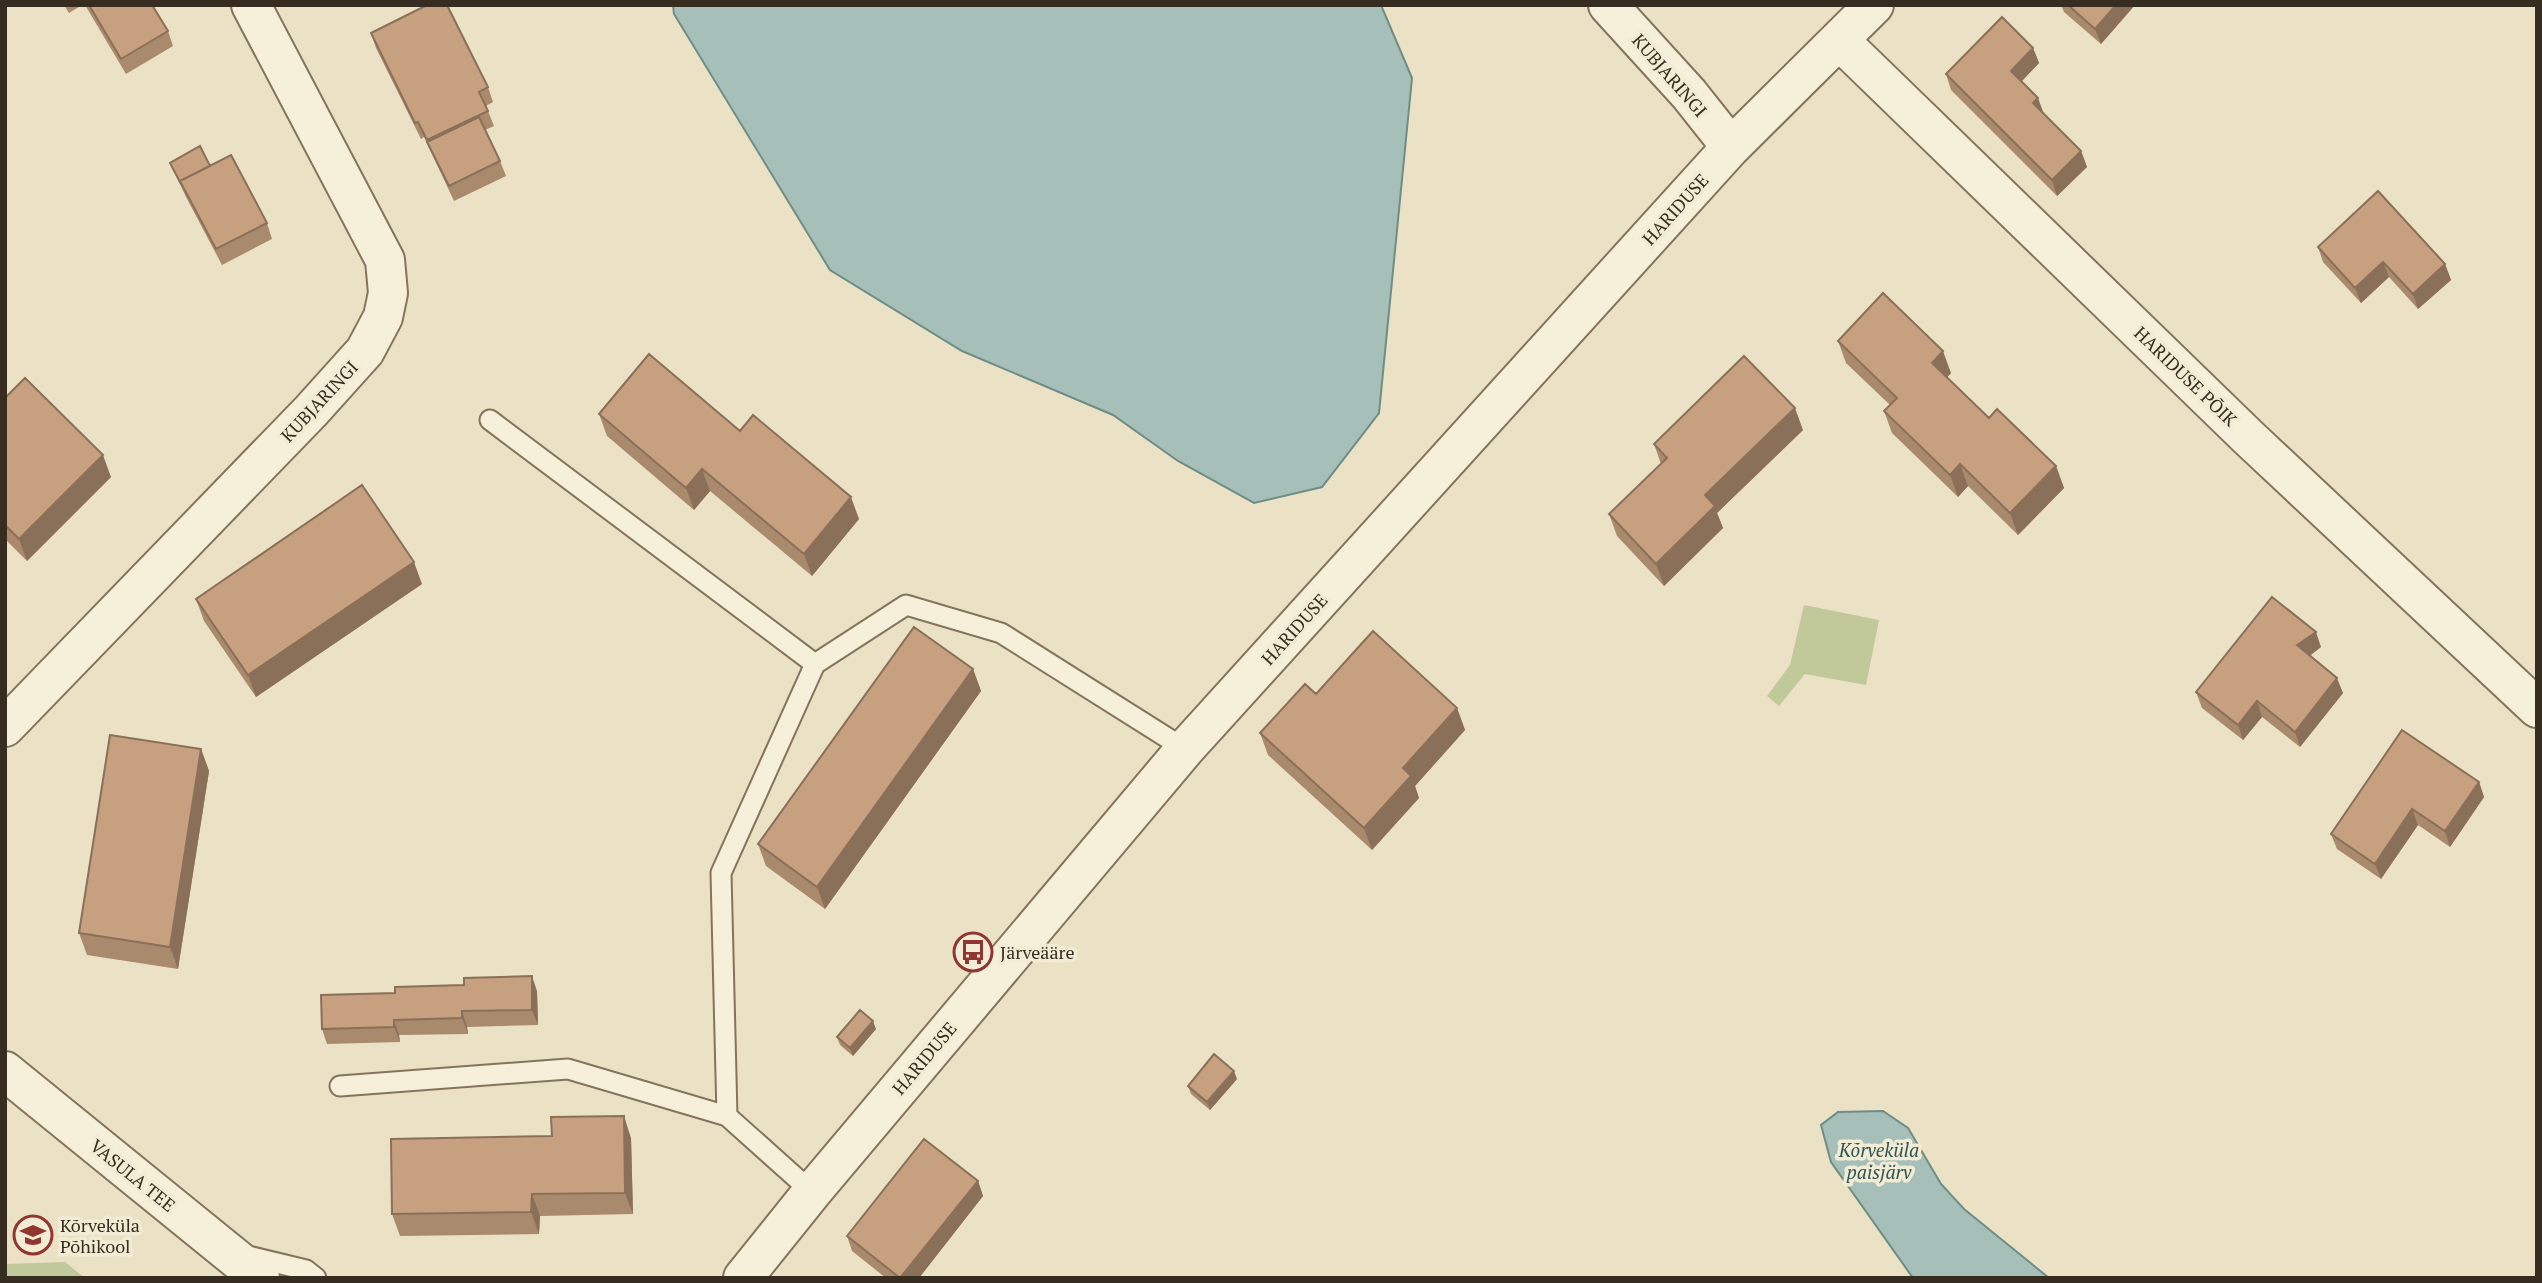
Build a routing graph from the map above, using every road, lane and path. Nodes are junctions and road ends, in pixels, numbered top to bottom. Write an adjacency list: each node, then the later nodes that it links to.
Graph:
1 (251, 5): 9 (street, KUBJARINGI)
2 (1608, 5): 5 (street, KUBJARINGI)
3 (1874, 5): 4 (street, HARIDUSE)
4 (1839, 40): 5 (street, HARIDUSE); 8 (street, HARIDUSE PÕIK)
5 (1731, 147): 10 (street, HARIDUSE)
6 (490, 420): 7 (lane)
7 (815, 664): 10 (lane); 13 (lane)
8 (2537, 708)
9 (5, 727)
10 (1185, 749): 14 (street, HARIDUSE)
11 (5, 1071): 15 (street, VASULA TEE)
12 (340, 1086): 13 (lane)
13 (727, 1116): 14 (lane)
14 (812, 1192): 18 (street, HARIDUSE)
15 (226, 1250): 16 (street, VASULA TEE); 17 (lane)
16 (260, 1278)
17 (316, 1278)
18 (743, 1278)

